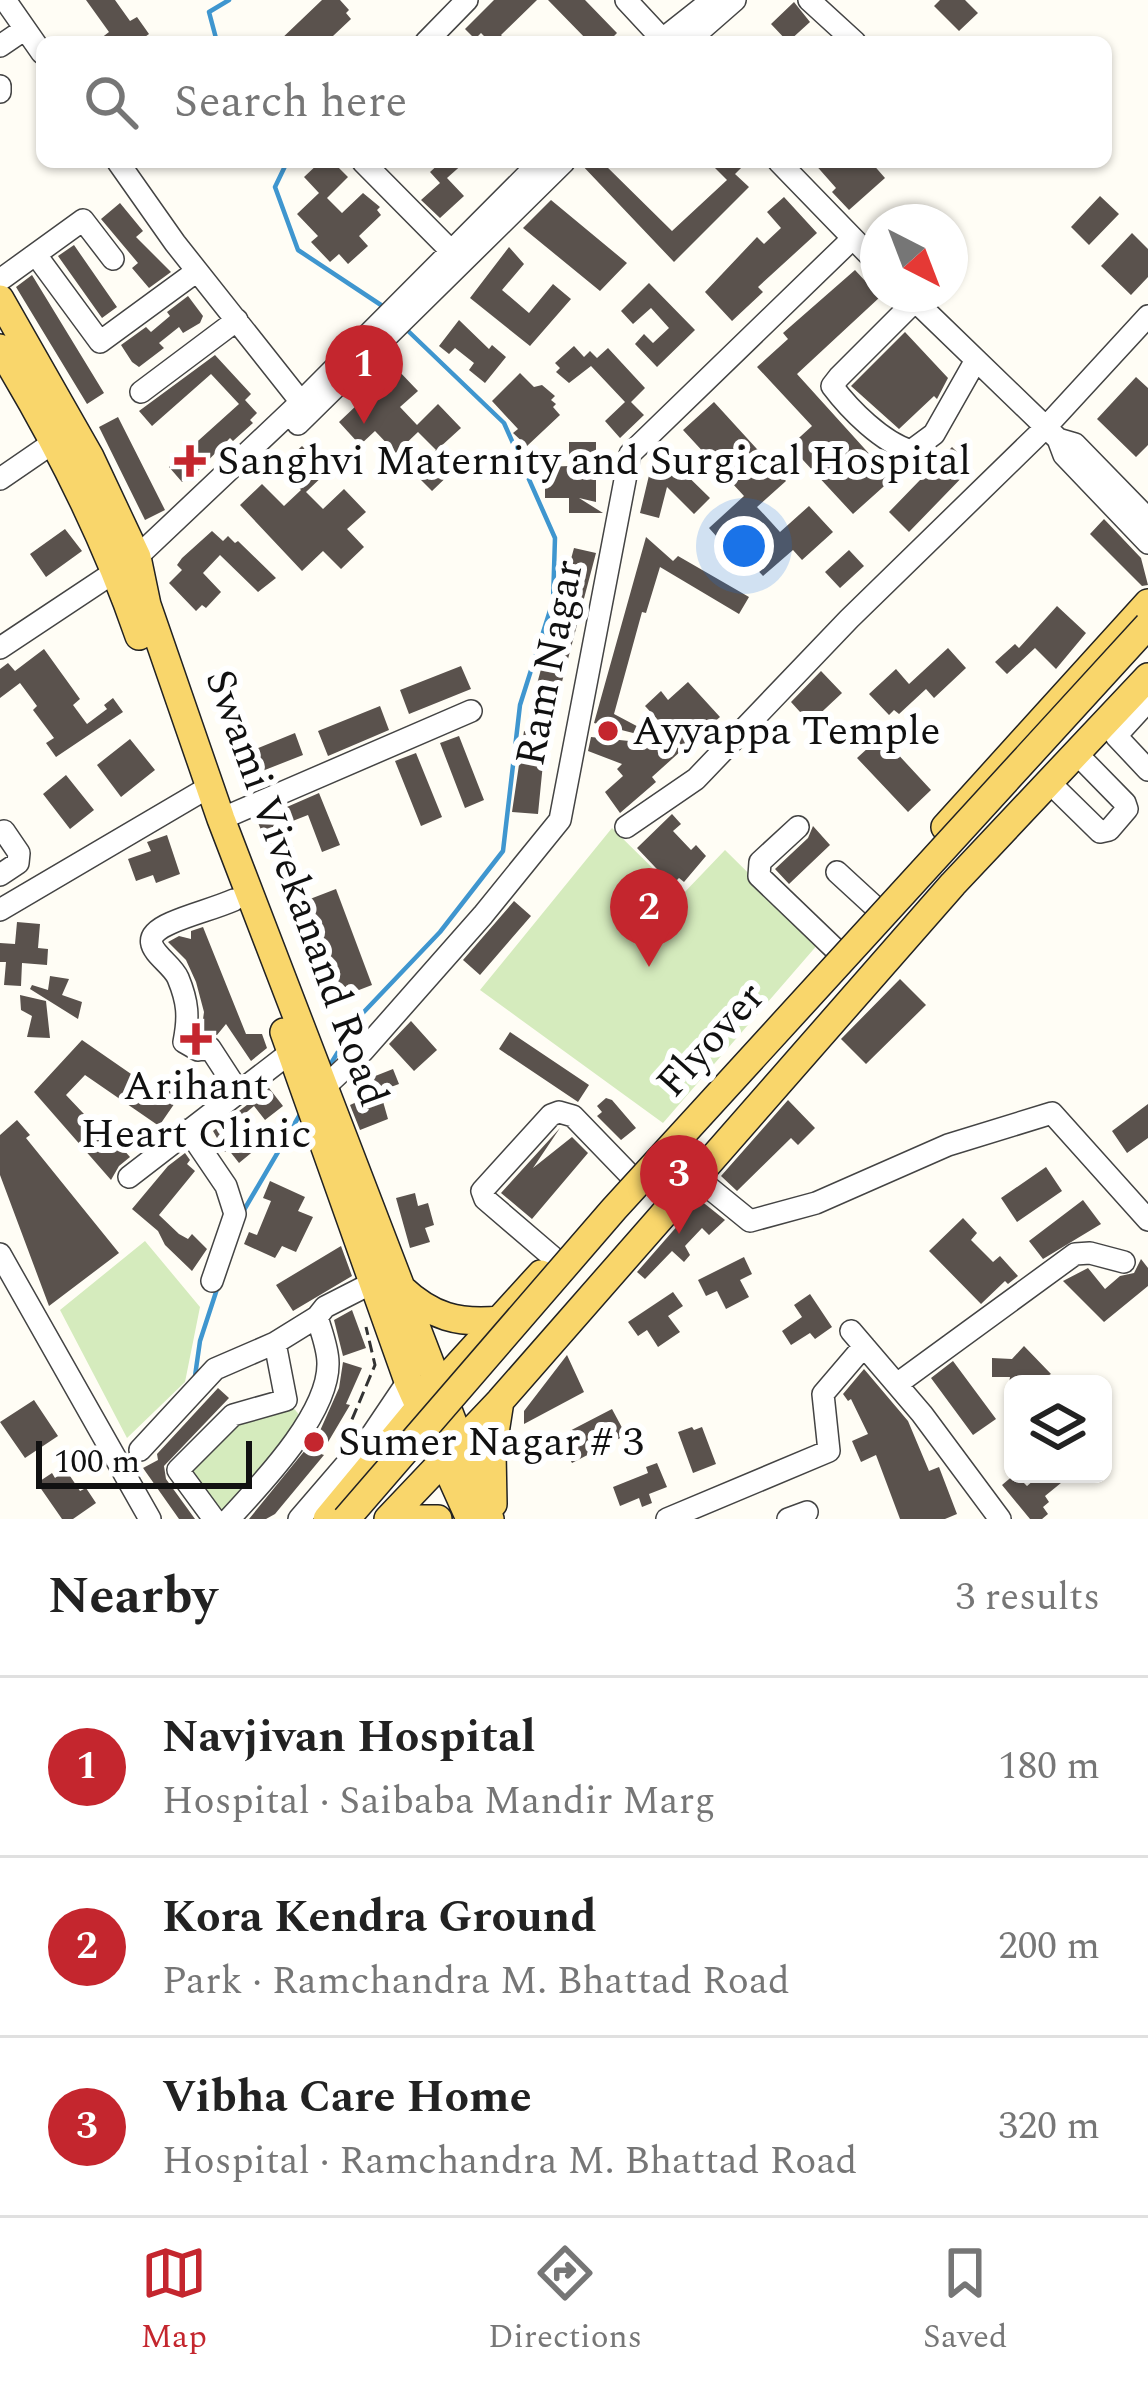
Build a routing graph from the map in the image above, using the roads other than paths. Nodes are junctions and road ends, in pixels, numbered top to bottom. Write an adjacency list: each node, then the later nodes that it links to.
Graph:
1 (5, 0): 7 (street)
2 (466, 0): 8 (street)
3 (626, 0): 9 (street)
4 (712, 0): 10 (street)
5 (735, 0): 11 (street)
6 (809, 0): 12 (street)
7 (25, 29): 13 (street); 14 (street)
8 (432, 36)
9 (658, 36)
10 (668, 36)
11 (694, 36)
12 (848, 36)
13 (36, 45)
14 (0, 46)
15 (122, 168): 25 (street)
16 (369, 168): 23 (street)
17 (535, 168): 23 (street)
18 (557, 168): 23 (street)
19 (784, 168): 20 (street)
20 (852, 239): 21 (street); 65 (street, Ram Nagar)
21 (860, 247)
22 (36, 255): 24 (street); 25 (street); 26 (street)
23 (457, 258): 31 (street)
24 (113, 259)
25 (197, 271): 32 (street)
26 (0, 280)
27 (0, 298): 42 (main road, Swami Vivekanand Road)
28 (900, 312): 34 (street)
29 (919, 312): 34 (street)
30 (1148, 316): 37 (street)
31 (396, 318): 36 (street); 42 (street)
32 (237, 320): 35 (street); 36 (street)
33 (0, 349): 38 (main road, Swami Vivekanand Road)
34 (973, 366): 37 (street)
35 (141, 392)
36 (301, 402): 42 (street)
37 (1052, 433): 40 (street); 41 (street); 56 (street)
38 (54, 442): 39 (street); 42 (main road, Swami Vivekanand Road)
39 (0, 478)
40 (1148, 519)
41 (1148, 543)
42 (122, 573): 46 (street); 53 (main road, Swami Vivekanand Road)
43 (1148, 603): 61 (main road)
44 (1148, 625): 93 (main road, Flyover, bridge)
45 (1148, 647): 94 (main road, Flyover)
46 (0, 648)
47 (1148, 677): 50 (main road)
48 (1148, 701): 51 (street)
49 (471, 711): 54 (street)
50 (1076, 753): 52 (main road); 52 (street)
51 (1148, 770)
52 (1049, 782): 70 (main road)
53 (201, 791): 54 (main road, Swami Vivekanand Road); 60 (main road, Swami Vivekanand Road); 62 (street)
54 (221, 819): 65 (main road, Swami Vivekanand Road)
55 (798, 826): 63 (street)
56 (626, 827)
57 (0, 832): 59 (street)
58 (837, 872): 61 (street)
59 (0, 875)
60 (234, 900): 64 (main road, Swami Vivekanand Road); 66 (street)
61 (874, 905): 63 (main road)
62 (0, 910)
63 (835, 949): 68 (main road)
64 (291, 1052): 65 (main road, Swami Vivekanand Road); 66 (street)
65 (316, 1087): 76 (main road, Swami Vivekanand Road)
66 (238, 1090): 67 (street)
67 (188, 1130): 69 (street); 75 (street)
68 (630, 1175): 73 (main road); 73 (street)
69 (129, 1177)
70 (696, 1177): 71 (street); 83 (main road)
71 (1148, 1220)
72 (0, 1254): 88 (street)
73 (555, 1258): 78 (main road)
74 (1124, 1262): 81 (street)
75 (212, 1280)
76 (386, 1283): 77 (street); 78 (main road); 80 (main road, Swami Vivekanand Road); 82 (main road, Swami Vivekanand Road)
77 (317, 1317): 79 (street); 90 (street)
78 (500, 1320): 82 (main road)
79 (275, 1343): 86 (street); 89 (street)
80 (408, 1381): 84 (main road, Swami Vivekanand Road); 91 (street)
81 (897, 1384): 87 (street); 100 (street)
82 (440, 1387): 84 (main road); 85 (main road, Swami Vivekanand Road)
83 (500, 1401): 85 (main road); 99 (main road)
84 (419, 1408): 85 (main road, Swami Vivekanand Road); 92 (main road)
85 (452, 1449): 95 (main road); 98 (main road, Swami Vivekanand Road); 99 (main road, Swami Vivekanand Road)
86 (140, 1450)
87 (681, 1516)
88 (150, 1519)
89 (214, 1519)
90 (229, 1519)
91 (299, 1519)
92 (327, 1519)
93 (346, 1519)
94 (369, 1519)
95 (388, 1519)
96 (411, 1519): 97 (main road)
97 (438, 1519)
98 (470, 1519)
99 (492, 1519)
100 (1000, 1519)

